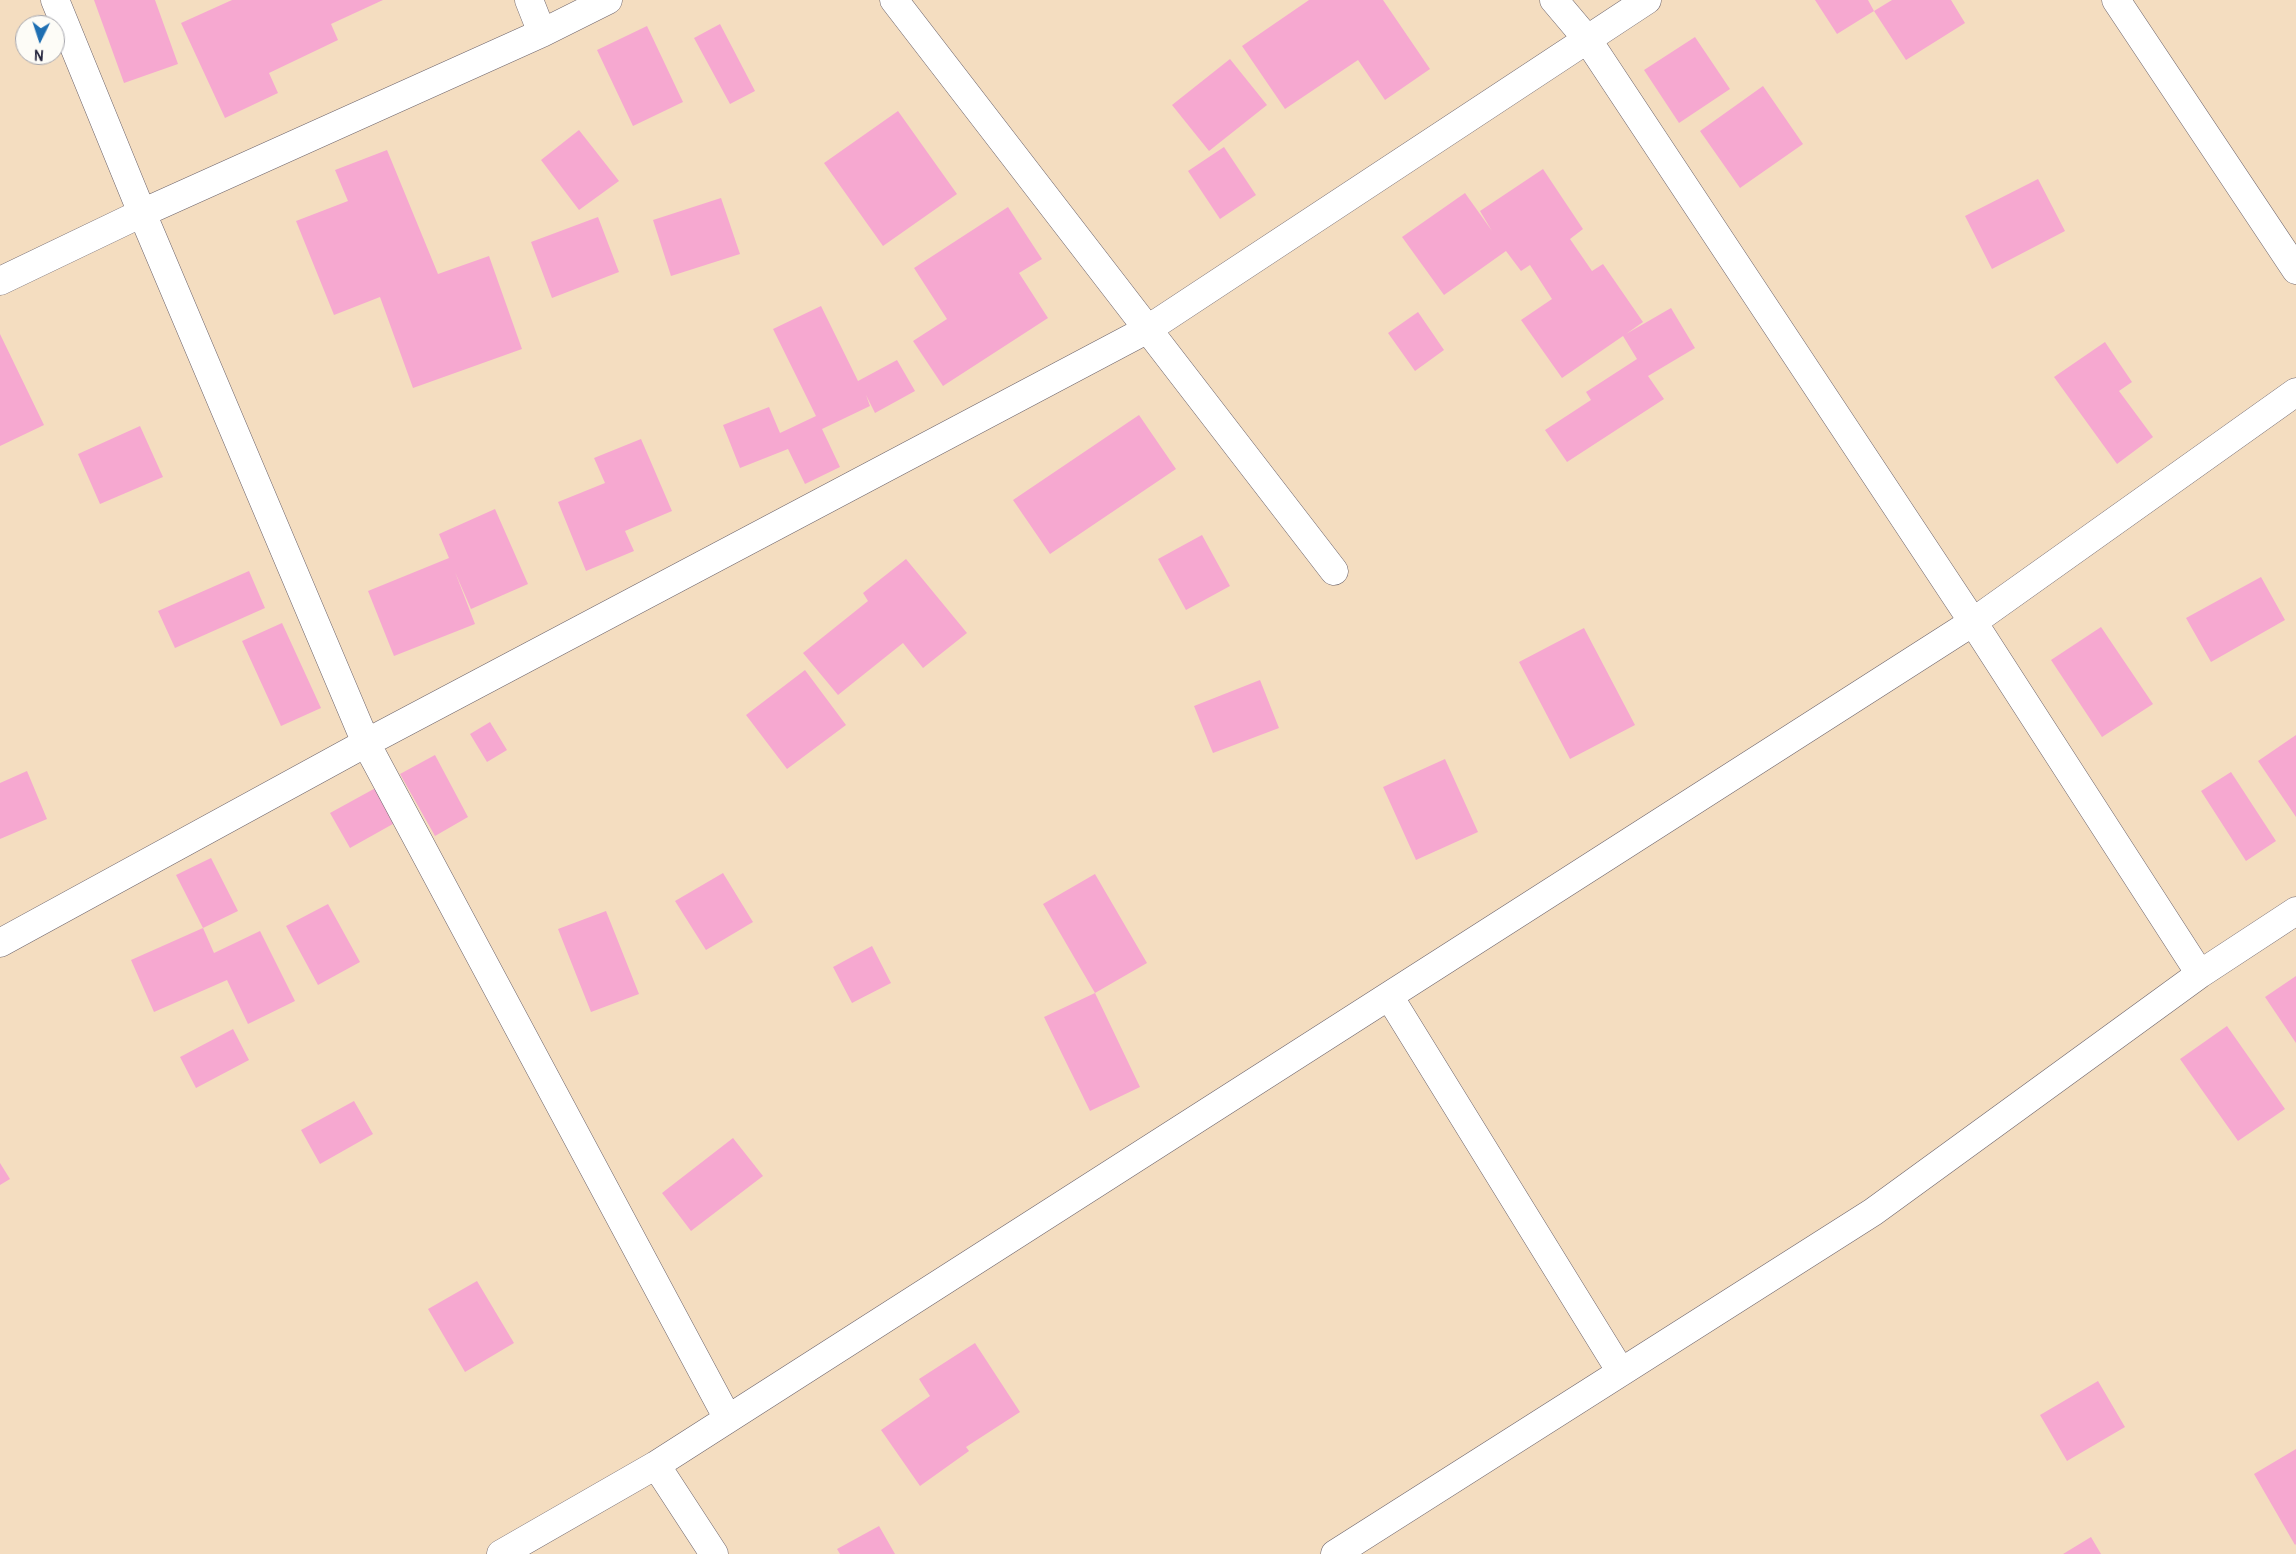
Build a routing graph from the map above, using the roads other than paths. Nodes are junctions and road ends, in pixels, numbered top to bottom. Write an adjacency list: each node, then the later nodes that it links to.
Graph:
1 (56, 0): 10 (street)
2 (529, 0): 8 (street)
3 (608, 0): 8 (street)
4 (894, 0): 13 (street)
5 (1554, 0): 9 (street)
6 (1647, 0): 9 (street)
7 (2116, 0): 11 (street)
8 (542, 33): 10 (street)
9 (1587, 39): 13 (street); 16 (street)
10 (142, 213): 12 (street); 17 (street)
11 (2296, 270)
12 (0, 281)
13 (1148, 329): 15 (street); 17 (street)
14 (2296, 392): 16 (street)
15 (1334, 571)
16 (1973, 622): 20 (street); 21 (street)
17 (366, 743): 19 (street); 23 (street)
18 (2296, 911): 20 (street)
19 (0, 943)
20 (2200, 974): 22 (street)
21 (1390, 996): 22 (street); 23 (street)
22 (1621, 1372): 27 (street)
23 (728, 1419): 24 (street)
24 (656, 1465): 25 (street); 26 (street)
25 (501, 1554)
26 (714, 1554)
27 (1335, 1554)

